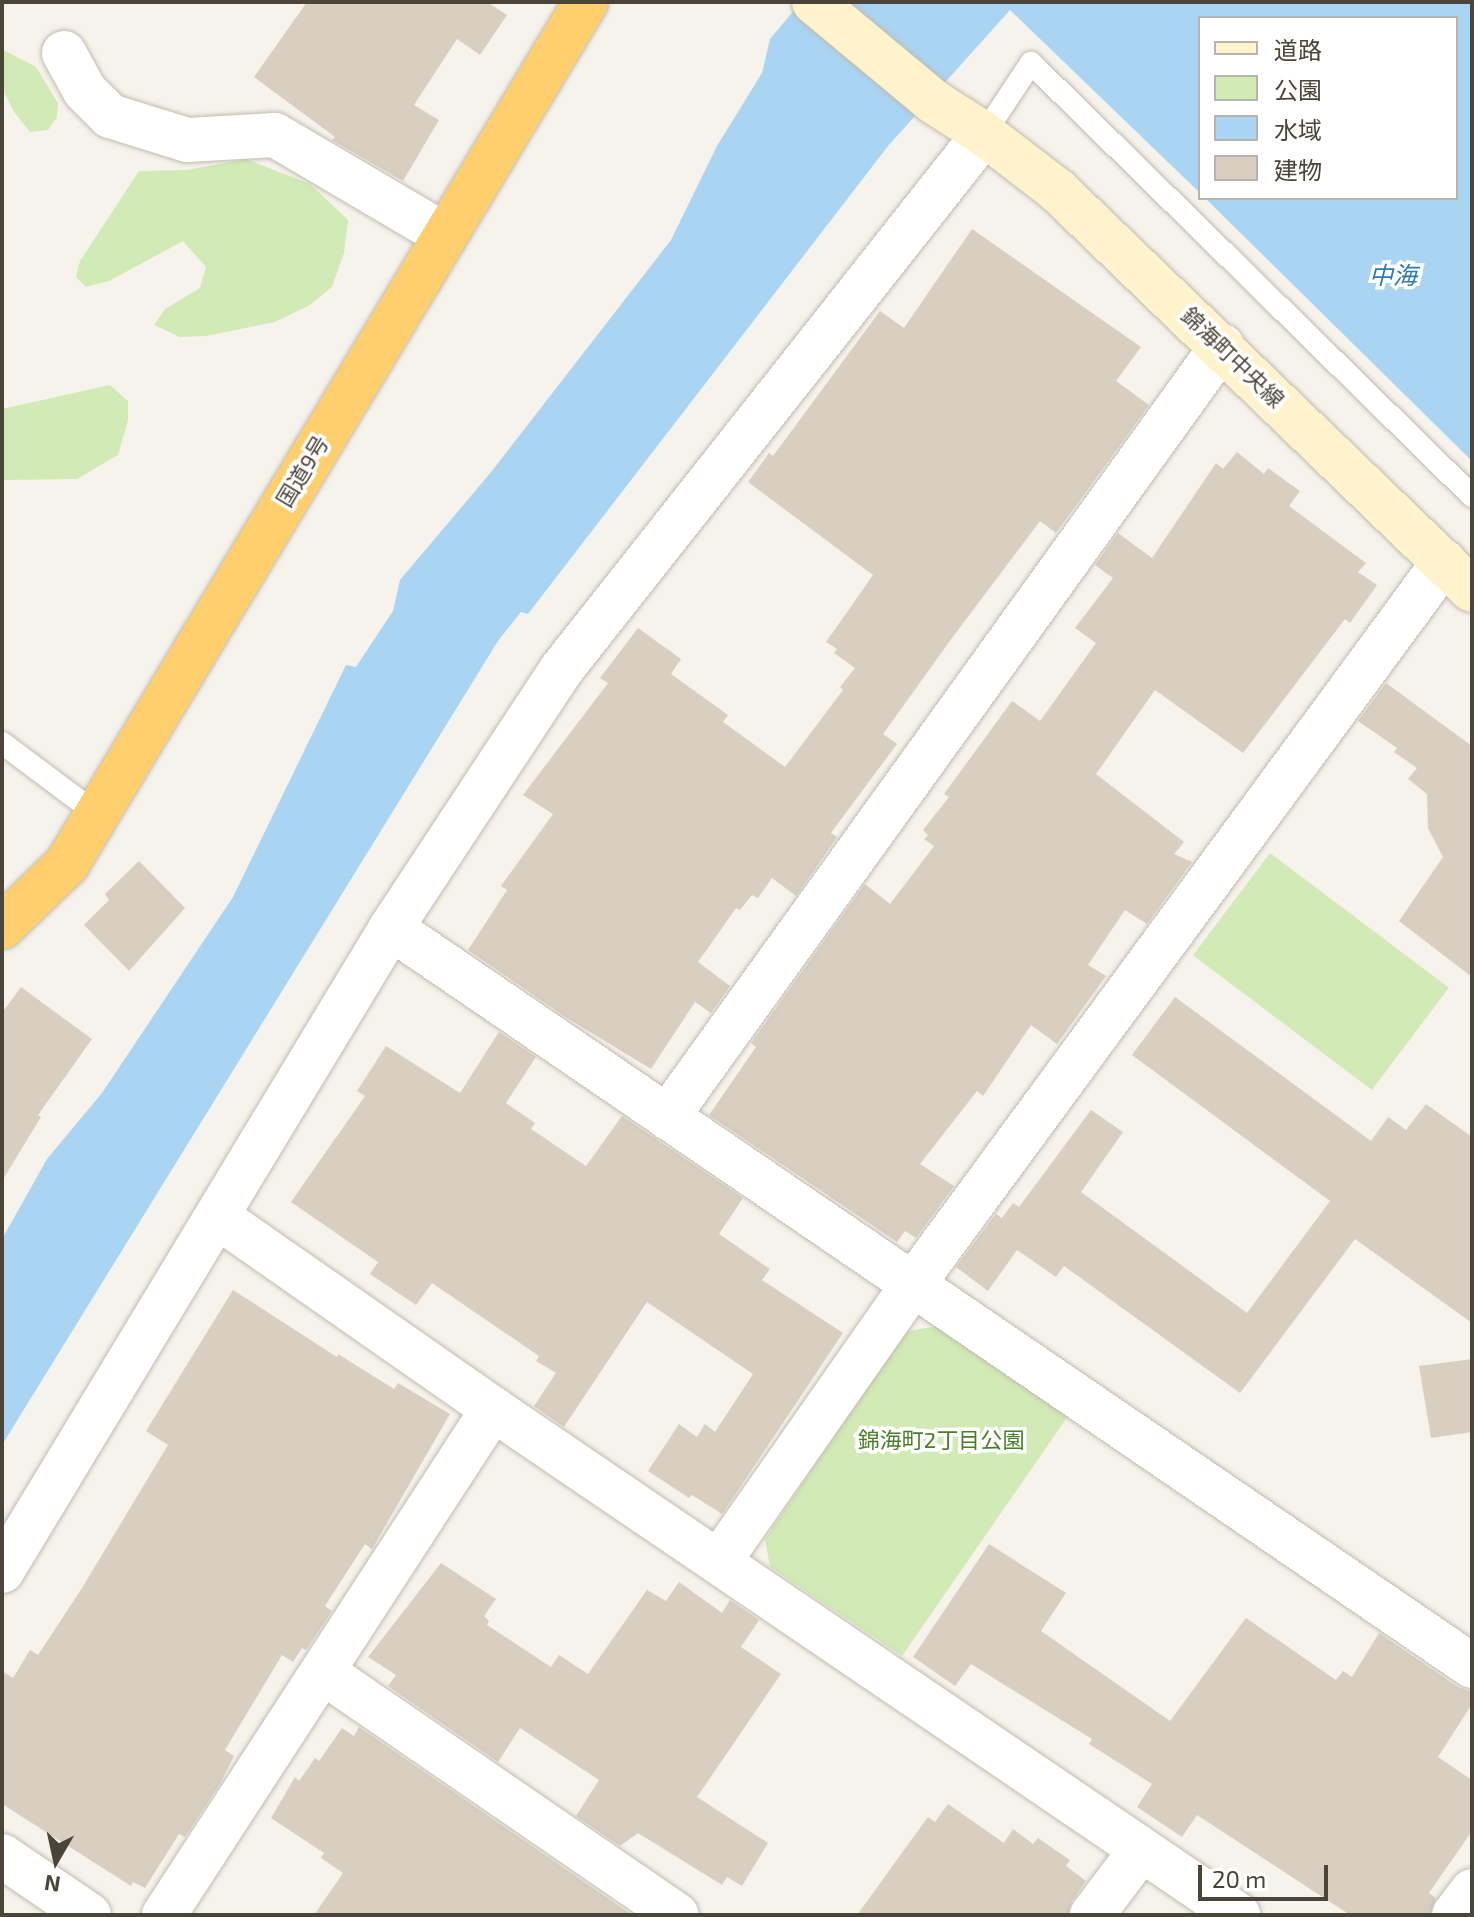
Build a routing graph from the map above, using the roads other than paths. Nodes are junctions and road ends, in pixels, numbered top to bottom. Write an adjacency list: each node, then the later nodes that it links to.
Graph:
1 (586, 2): 5 (highway, 国道9号)
2 (814, 2): 4 (street, 錦海町中央線)
3 (64, 53): 5 (street)
4 (984, 134): 6 (street, 錦海町中央線); 7 (lane); 12 (street)
5 (443, 234): 10 (highway, 国道9号)
6 (1222, 346): 8 (street, 錦海町中央線); 13 (street)
7 (1472, 496)
8 (1458, 576): 15 (street)
9 (2, 743): 10 (lane)
10 (97, 814): 11 (highway, 国道9号)
11 (2, 927)
12 (391, 928): 13 (street); 14 (street)
13 (667, 1117): 15 (street)
14 (218, 1217): 16 (street); 18 (street)
15 (911, 1287): 17 (street); 19 (street)
16 (493, 1409): 17 (street); 20 (street)
17 (720, 1560): 21 (street)
18 (2, 1571)
19 (1472, 1666)
20 (323, 1672): 25 (street); 26 (street)
21 (1141, 1850): 27 (street); 28 (street)
22 (2, 1856): 24 (street)
23 (1472, 1891): 29 (street)
24 (89, 1915)
25 (164, 1915)
26 (676, 1915)
27 (1092, 1915)
28 (1238, 1915)
29 (1454, 1915)

